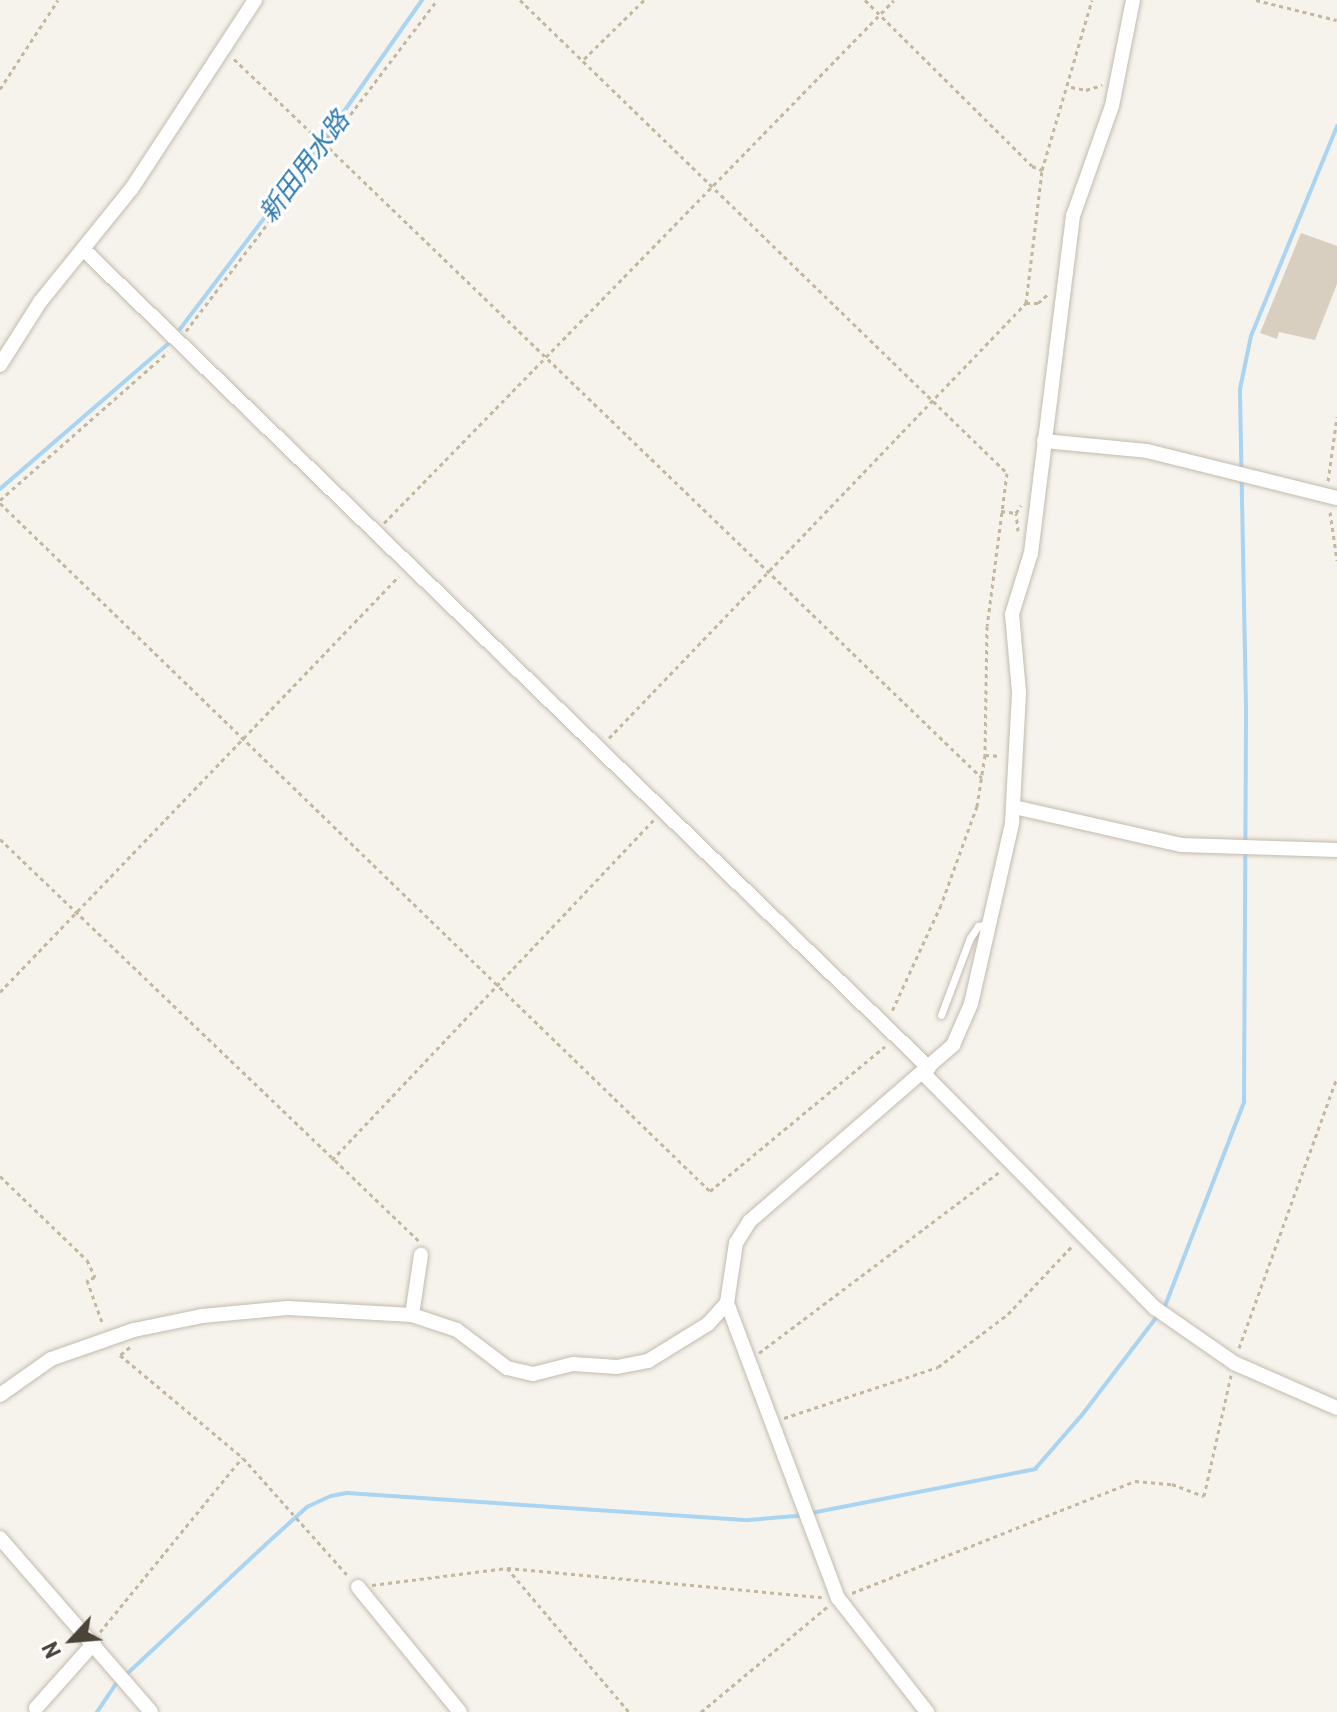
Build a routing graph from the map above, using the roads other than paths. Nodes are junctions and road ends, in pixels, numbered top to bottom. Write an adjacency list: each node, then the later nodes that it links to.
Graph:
1 (255, 0): 3 (street)
2 (1133, 0): 5 (street)
3 (84, 250): 4 (street); 11 (street)
4 (0, 365)
5 (1044, 441): 6 (street); 7 (street)
6 (1337, 498)
7 (1014, 807): 8 (street); 9 (street)
8 (1337, 850)
9 (988, 924): 10 (lane); 11 (street)
10 (941, 1015)
11 (926, 1071): 13 (street); 16 (street)
12 (420, 1262): 14 (street)
13 (727, 1303): 14 (street); 23 (street)
14 (412, 1315): 15 (street)
15 (0, 1395)
16 (1337, 1408)
17 (0, 1538): 19 (street)
18 (358, 1587): 22 (street)
19 (93, 1642): 20 (street); 21 (street)
20 (36, 1708)
21 (151, 1712)
22 (460, 1712)
23 (927, 1712)

